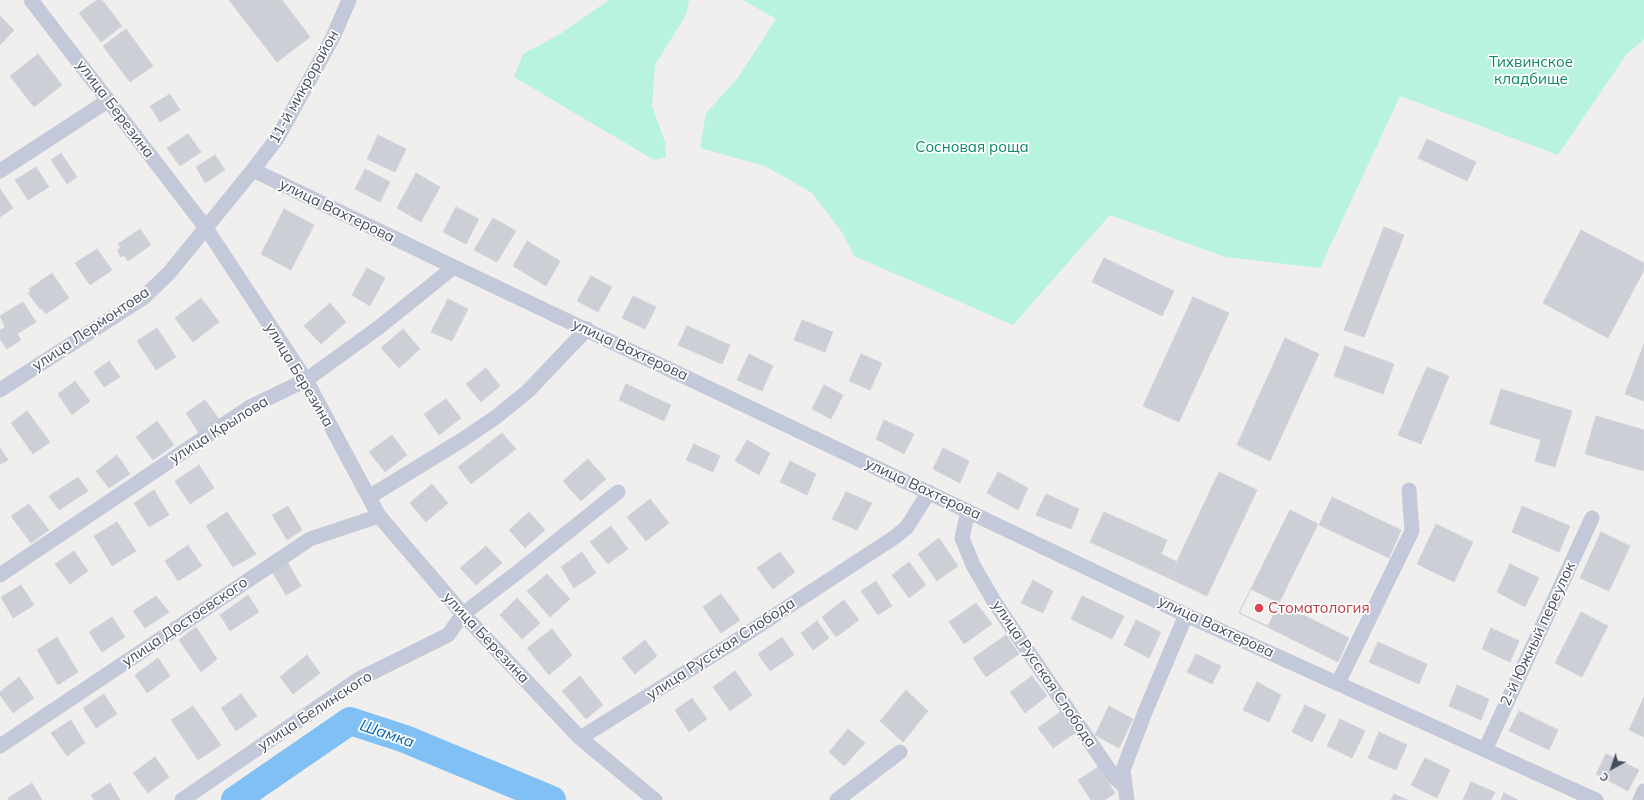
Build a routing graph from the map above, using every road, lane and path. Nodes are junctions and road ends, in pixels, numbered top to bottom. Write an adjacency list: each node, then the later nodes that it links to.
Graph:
1 (31, 0): 3 (street, улица Березина)
2 (349, 0): 4 (street, 11-й микрорайон)
3 (108, 100): 5 (street); 6 (street, улица Березина)
4 (253, 170): 6 (street, улица Лермонтова); 7 (street, улица Вахтерова)
5 (0, 171)
6 (206, 228): 9 (street, улица Березина); 10 (street, улица Лермонтова)
7 (454, 267): 8 (street, улица Вахтерова); 9 (street, улица Крылова)
8 (587, 329): 13 (street, улица Вахтерова); 14 (street)
9 (306, 380): 14 (street, улица Березина); 18 (street, улица Крылова)
10 (0, 390)
11 (1409, 490): 21 (street)
12 (618, 492): 19 (street, улица Белинского)
13 (929, 492): 15 (street, улица Вахтерова); 22 (street, улица Русская Слобода)
14 (369, 497): 16 (street, улица Березина)
15 (968, 511): 20 (street, улица Вахтерова); 27 (street, улица Русская Слобода)
16 (379, 516): 19 (street, улица Березина); 23 (street, улица Достоевского)
17 (1592, 518): 24 (street, 2-й Южный переулок)
18 (0, 575)
19 (463, 614): 22 (street, улица Березина); 28 (street, улица Белинского)
20 (1186, 614): 21 (street, улица Вахтерова); 27 (street)
21 (1338, 683): 24 (street, улица Вахтерова)
22 (580, 738): 29 (street)
23 (0, 746)
24 (1485, 750): 31 (street, улица Вахтерова)
25 (900, 752): 30 (street)
26 (1644, 791): 32 (street)
27 (1126, 793)
28 (182, 800)
29 (655, 800)
30 (837, 800)
31 (1596, 800)
32 (1640, 800)

